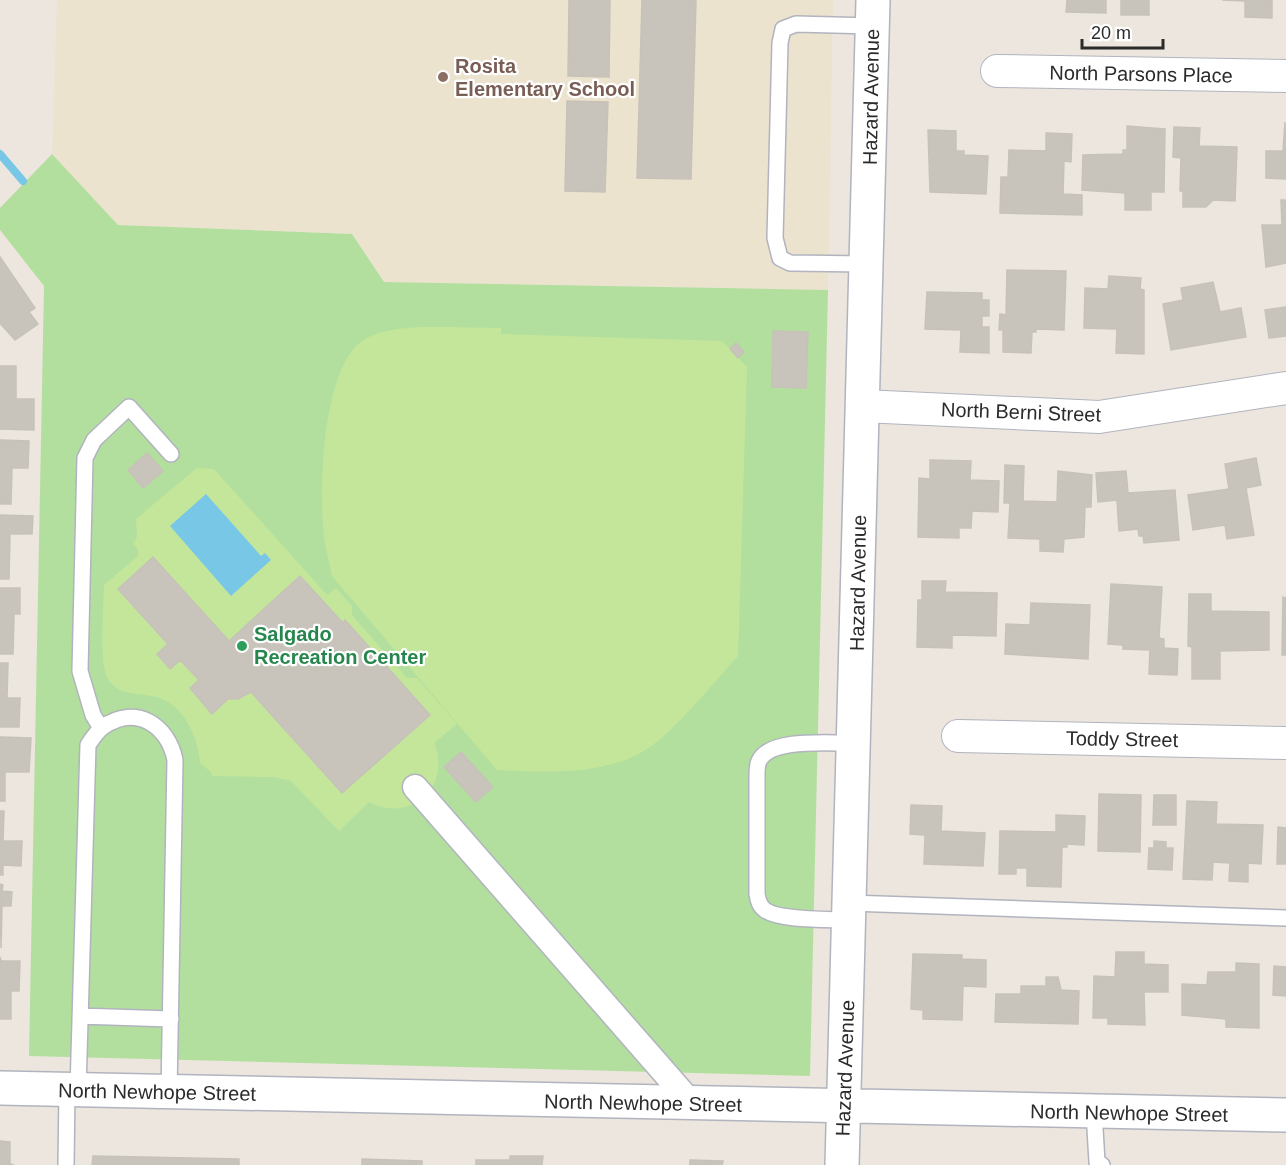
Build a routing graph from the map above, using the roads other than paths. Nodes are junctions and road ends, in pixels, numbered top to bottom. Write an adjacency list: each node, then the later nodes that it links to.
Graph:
1 (873, 13): 4 (street, Hazard Avenue); 4 (lane)
2 (997, 72): 3 (street, North Parsons Place)
3 (1286, 76)
4 (866, 264): 6 (street, Hazard Avenue)
5 (1286, 388): 6 (street, North Berni Street)
6 (863, 406): 10 (street, Hazard Avenue)
7 (171, 454): 8 (lane)
8 (101, 728): 15 (lane); 16 (lane)
9 (958, 736): 11 (street, Toddy Street)
10 (854, 743): 13 (street, Hazard Avenue); 13 (lane)
11 (1286, 743)
12 (415, 787): 20 (street)
13 (849, 912): 14 (lane); 21 (street, Hazard Avenue)
14 (1286, 918)
15 (80, 1016): 16 (lane); 18 (lane)
16 (171, 1019): 19 (lane)
17 (0, 1088): 18 (street, North Newhope Street)
18 (73, 1090): 19 (street, North Newhope Street); 24 (lane)
19 (170, 1092): 20 (street, North Newhope Street)
20 (692, 1104): 21 (street, North Newhope Street)
21 (843, 1107): 22 (street, North Newhope Street); 25 (street, Hazard Avenue)
22 (1094, 1112): 23 (street, North Newhope Street); 26 (lane)
23 (1286, 1116)
24 (66, 1165)
25 (842, 1165)
26 (1102, 1165)

